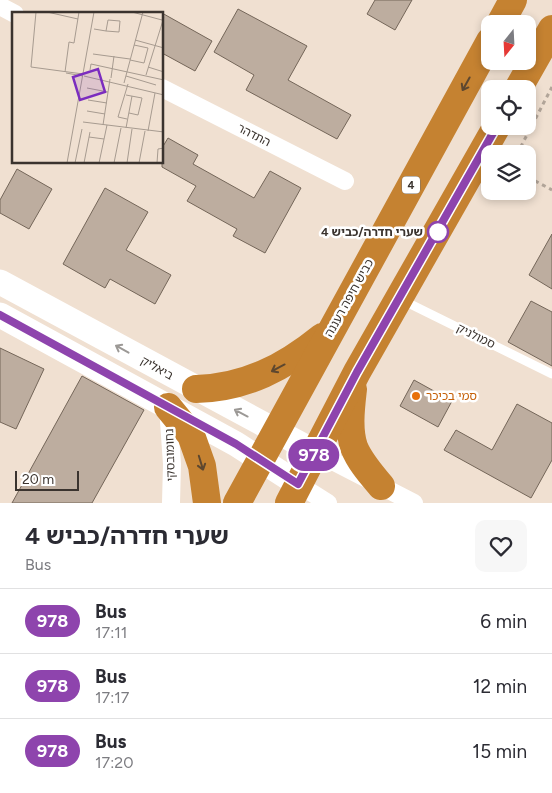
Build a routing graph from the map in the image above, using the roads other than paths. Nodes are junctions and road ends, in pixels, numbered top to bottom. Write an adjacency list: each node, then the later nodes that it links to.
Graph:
1 (513, 0): 4 (highway)
2 (0, 6): 3 (street)
3 (12, 12)
4 (505, 15)
5 (552, 29): 7 (highway)
6 (481, 58): 14 (highway, כביש חיפה רעננה / 4, one-way to 14)
7 (523, 80)
8 (164, 89): 10 (street, התדהר)
9 (492, 135): 12 (highway)
10 (345, 181)
11 (0, 282): 17 (main road, ביאליק, one-way to 11)
12 (400, 299): 15 (highway); 16 (lane, סמולניק)
13 (0, 315): 18 (main road)
14 (331, 329): 17 (highway, one-way to 17); 19 (highway, כביש חיפה רעננה / 4)
15 (357, 372): 20 (highway); 22 (highway)
16 (552, 374)
17 (196, 389): 19 (main road, ביאליק, one-way to 17)
18 (168, 407): 21 (main road); 24 (street, נחומובסקי); 25 (highway, one-way to 25)
19 (275, 431): 20 (main road, ביאליק); 21 (highway, כביש חיפה רעננה / 4)
20 (315, 452): 22 (street); 23 (highway)
21 (261, 459): 23 (main road); 26 (highway, כביש חיפה רעננה / 4)
22 (380, 486): 28 (street)
23 (294, 494): 27 (street)
24 (171, 503)
25 (207, 503)
26 (237, 503)
27 (328, 503)
28 (414, 503)

